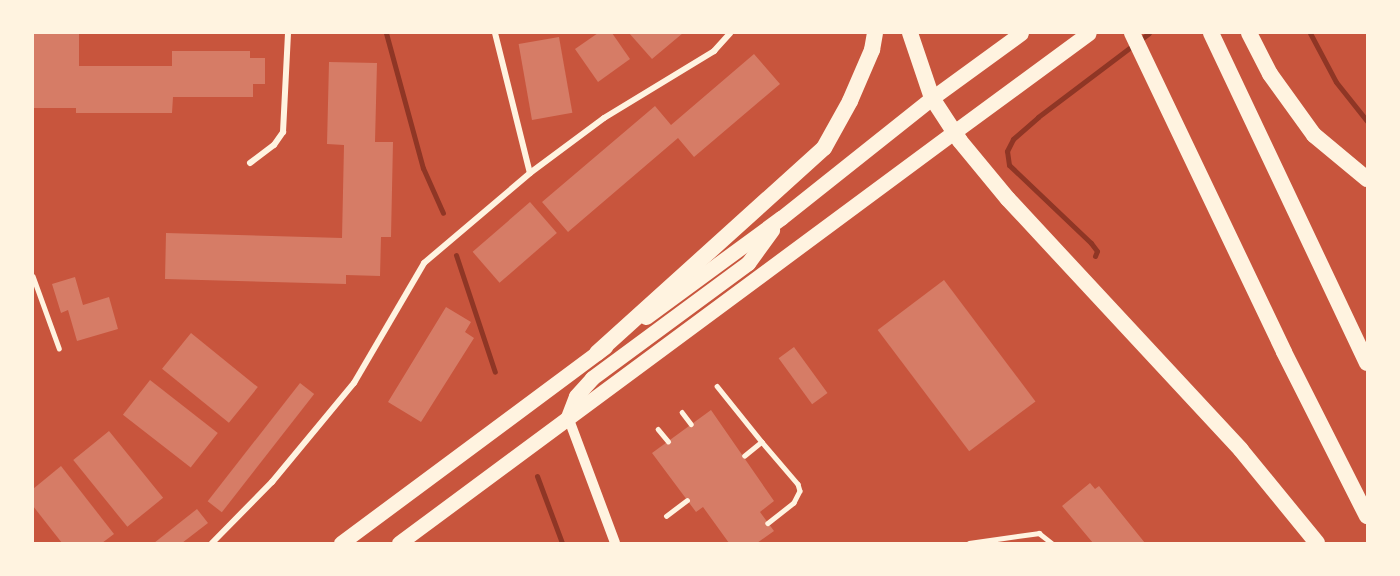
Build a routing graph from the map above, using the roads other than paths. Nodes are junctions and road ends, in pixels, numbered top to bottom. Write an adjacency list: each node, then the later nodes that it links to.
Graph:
1 (288, 33): 13 (street)
2 (495, 33): 14 (street)
3 (730, 33): 14 (street)
4 (875, 33): 19 (highway)
5 (910, 33): 11 (highway)
6 (1021, 33): 11 (main road)
7 (1089, 33): 12 (main road)
8 (1132, 33): 31 (highway)
9 (1211, 33): 20 (highway)
10 (1250, 33): 15 (highway)
11 (932, 98): 12 (highway); 16 (main road)
12 (954, 132): 23 (main road); 39 (highway)
13 (250, 164)
14 (530, 173): 33 (street)
15 (1367, 179)
16 (781, 218): 19 (main road); 23 (main road)
17 (33, 276): 18 (lane)
18 (59, 348)
19 (597, 353): 34 (main road)
20 (1367, 363)
21 (717, 386): 27 (lane)
22 (682, 412): 24 (lane)
23 (568, 417): 35 (main road); 36 (street)
24 (691, 424)
25 (658, 429): 26 (lane)
26 (668, 441)
27 (762, 442): 28 (lane); 32 (lane)
28 (745, 456)
29 (687, 500): 30 (lane)
30 (666, 516)
31 (1367, 516)
32 (768, 523)
33 (212, 543)
34 (341, 543)
35 (399, 543)
36 (615, 543)
37 (969, 543): 38 (lane)
38 (1052, 543)
39 (1317, 543)

